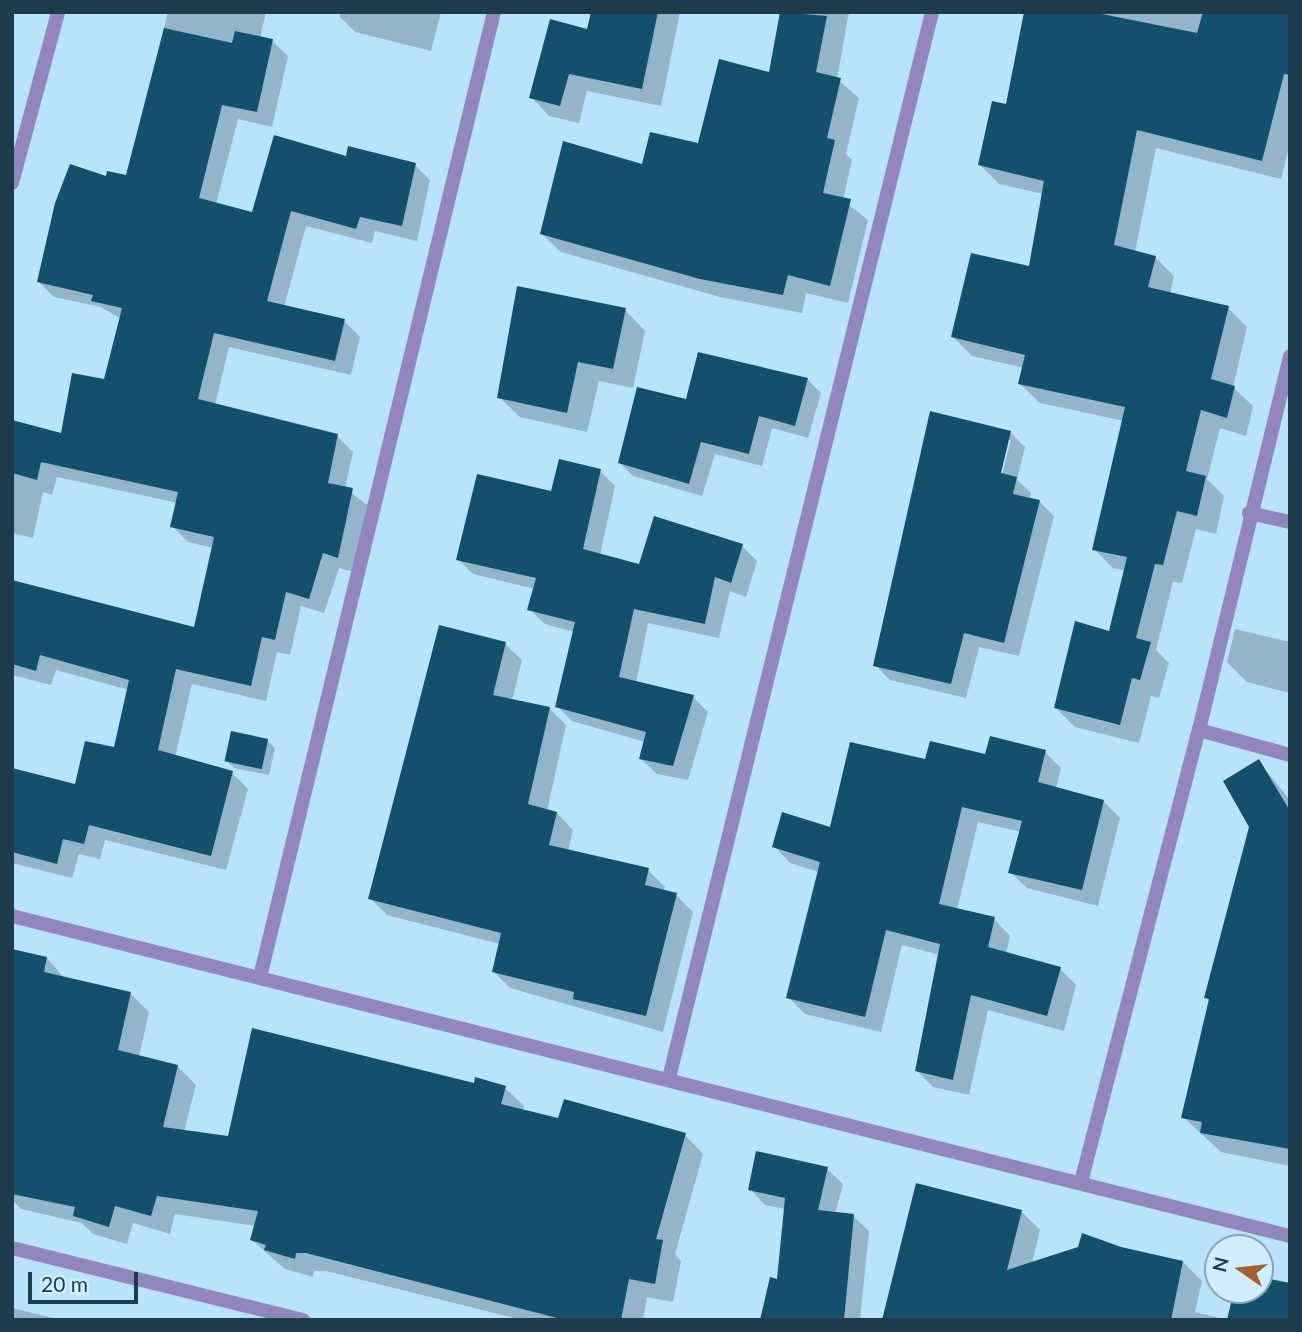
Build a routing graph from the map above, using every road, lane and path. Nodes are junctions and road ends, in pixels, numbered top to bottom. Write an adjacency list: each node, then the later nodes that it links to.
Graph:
1 (58, 12): 4 (street)
2 (494, 12): 11 (street)
3 (932, 12): 12 (street)
4 (12, 183)
5 (1290, 356): 6 (street)
6 (1249, 513): 7 (street); 8 (street)
7 (1290, 523)
8 (1199, 730): 9 (street); 13 (street)
9 (1290, 755)
10 (12, 916): 11 (street)
11 (260, 977): 12 (street)
12 (669, 1078): 13 (street)
13 (1081, 1182): 14 (street)
14 (1290, 1236)
15 (12, 1248): 16 (street)
16 (303, 1320)

